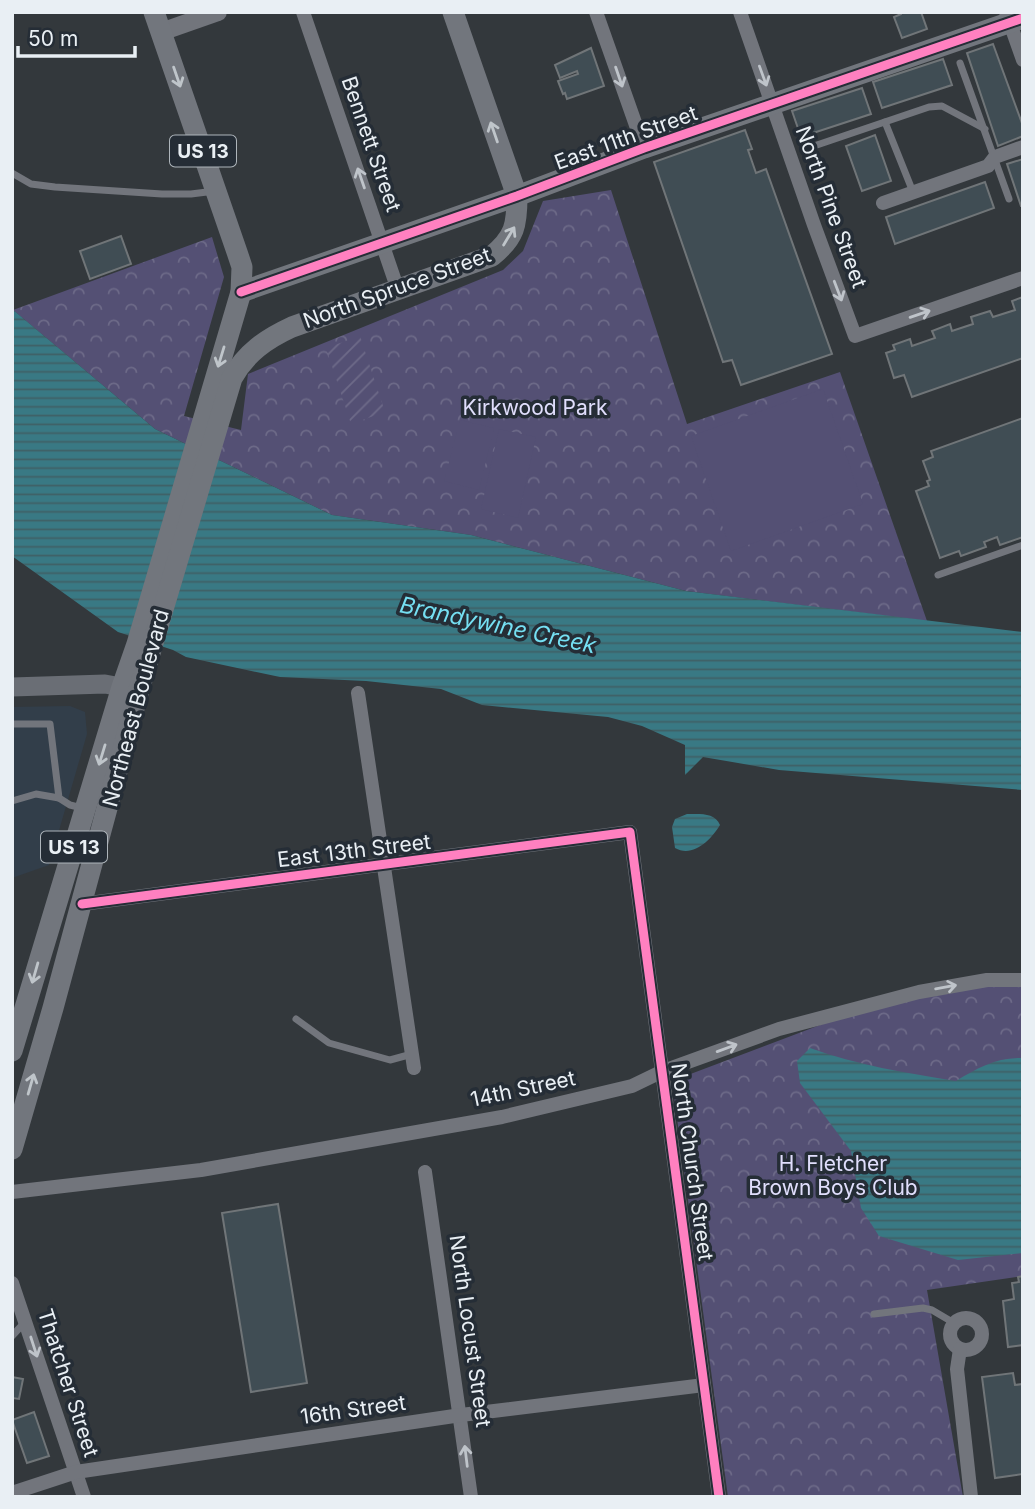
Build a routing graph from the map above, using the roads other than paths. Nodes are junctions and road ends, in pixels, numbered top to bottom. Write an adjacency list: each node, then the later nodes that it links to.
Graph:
1 (218, 12): 7 (street)
2 (303, 12): 23 (street, Bennett Street, one-way to 2)
3 (453, 12): 20 (main road, North Spruce Street / US 13, one-way to 3)
4 (596, 12): 15 (street, one-way to 15)
5 (740, 12): 10 (street, North Pine Street, one-way to 10)
6 (1013, 18): 8 (street); 10 (main road, East 11th Street)
7 (158, 22): 18 (main road, US 13, one-way to 18)
8 (1023, 60)
9 (960, 63): 12 (lane)
10 (773, 105): 15 (main road, East 11th Street); 24 (street, North Pine Street, one-way to 24)
11 (885, 122): 12 (lane); 13 (lane); 19 (lane)
12 (985, 129): 16 (lane)
13 (811, 147)
14 (1023, 147): 16 (street)
15 (644, 148): 20 (main road, East 11th Street)
16 (995, 158): 19 (street); 21 (lane)
17 (12, 173): 18 (lane)
18 (216, 190): 26 (main road, US 13)
19 (913, 192): 22 (street)
20 (517, 196): 23 (main road, East 11th Street); 25 (main road, North Spruce Street / US 13, one-way to 20)
21 (1009, 200)
22 (883, 203)
23 (383, 243): 25 (street, Bennett Street); 26 (main road, East 11th Street)
24 (1023, 278)
25 (398, 290): 27 (main road, North Spruce Street / US 13)
26 (241, 292): 27 (main road, US 13, one-way to 27)
27 (209, 427): 31 (main road, Northeast Boulevard / US 13)
28 (1023, 545): 29 (lane)
29 (938, 575)
30 (12, 687): 31 (main road)
31 (131, 688): 36 (main road, Northeast Boulevard / US 13, one-way to 36); 39 (main road, Northeast Boulevard / US 13)
32 (358, 693): 38 (street)
33 (12, 724): 34 (lane)
34 (59, 798): 35 (lane); 36 (lane)
35 (12, 801)
36 (86, 809): 42 (main road, Northeast Boulevard / US 13, one-way to 42)
37 (630, 832): 38 (street, East 13th Street); 44 (street, North Church Street)
38 (384, 865): 39 (street, East 13th Street); 43 (street)
39 (82, 904): 45 (main road, Northeast Boulevard / US 13, one-way to 39)
40 (1023, 981): 44 (street, 14th Street, one-way to 40)
41 (296, 1019): 43 (lane)
42 (12, 1051)
43 (413, 1060)
44 (663, 1071): 47 (street, 14th Street); 54 (street, North Church Street)
45 (12, 1149)
46 (425, 1172): 55 (street, North Locust Street)
47 (16, 1192)
48 (12, 1283): 50 (street, Thatcher Street)
49 (874, 1314): 51 (lane)
50 (26, 1321): 52 (lane); 56 (street, Thatcher Street, one-way to 56)
51 (954, 1323): 53 (street); 53 (street)
52 (12, 1336)
53 (960, 1349): 61 (street)
54 (704, 1385): 55 (street, 16th Street); 60 (street, North Church Street)
55 (461, 1415): 56 (street, 16th Street); 59 (street, North Locust Street, one-way to 55)
56 (76, 1472): 57 (street, 16th Street); 58 (street, Thatcher Street)
57 (14, 1489)
58 (84, 1497)
59 (471, 1497)
60 (719, 1497)
61 (971, 1497)

